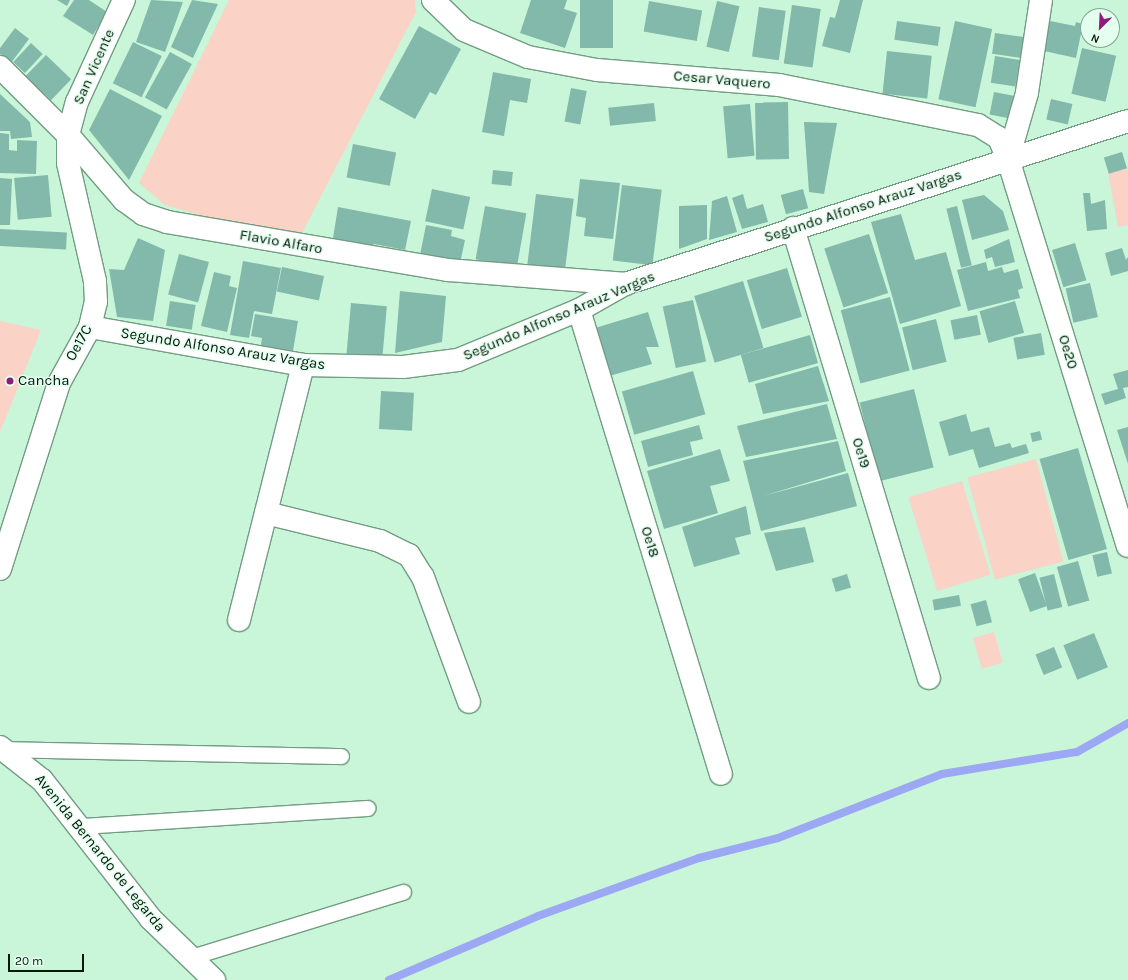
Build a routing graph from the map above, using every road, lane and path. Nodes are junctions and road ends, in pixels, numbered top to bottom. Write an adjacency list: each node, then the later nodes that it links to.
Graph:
1 (124, 0): 6 (street, San Vicente)
2 (433, 0): 7 (street, Cesar Vaquero)
3 (1041, 0): 7 (street)
4 (0, 67): 6 (street, Flavio Alfaro)
5 (1128, 120): 7 (street, Segundo Alfonso Arauz Vargas)
6 (68, 135): 9 (street, Flavio Alfaro); 11 (street, Oe17C)
7 (1008, 158): 8 (street, Segundo Alfonso Arauz Vargas); 14 (street, Oe20)
8 (793, 228): 9 (street, Segundo Alfonso Arauz Vargas); 17 (street, Oe19)
9 (625, 284): 10 (street, Segundo Alfonso Arauz Vargas)
10 (579, 310): 12 (street, Segundo Alfonso Arauz Vargas); 21 (street, Oe18)
11 (90, 327): 12 (street, Segundo Alfonso Arauz Vargas); 15 (street, Oe17C)
12 (303, 365): 13 (street)
13 (266, 513): 16 (street); 18 (street)
14 (1128, 546)
15 (0, 569)
16 (239, 620)
17 (929, 678)
18 (470, 702)
19 (2, 748): 20 (lane); 23 (street, Avenida Bernardo de Legarda)
20 (341, 756)
21 (721, 774)
22 (367, 808): 23 (lane)
23 (81, 826): 25 (street, Avenida Bernardo de Legarda)
24 (403, 892): 25 (lane)
25 (188, 958): 26 (street, Avenida Bernardo de Legarda)
26 (214, 980)

